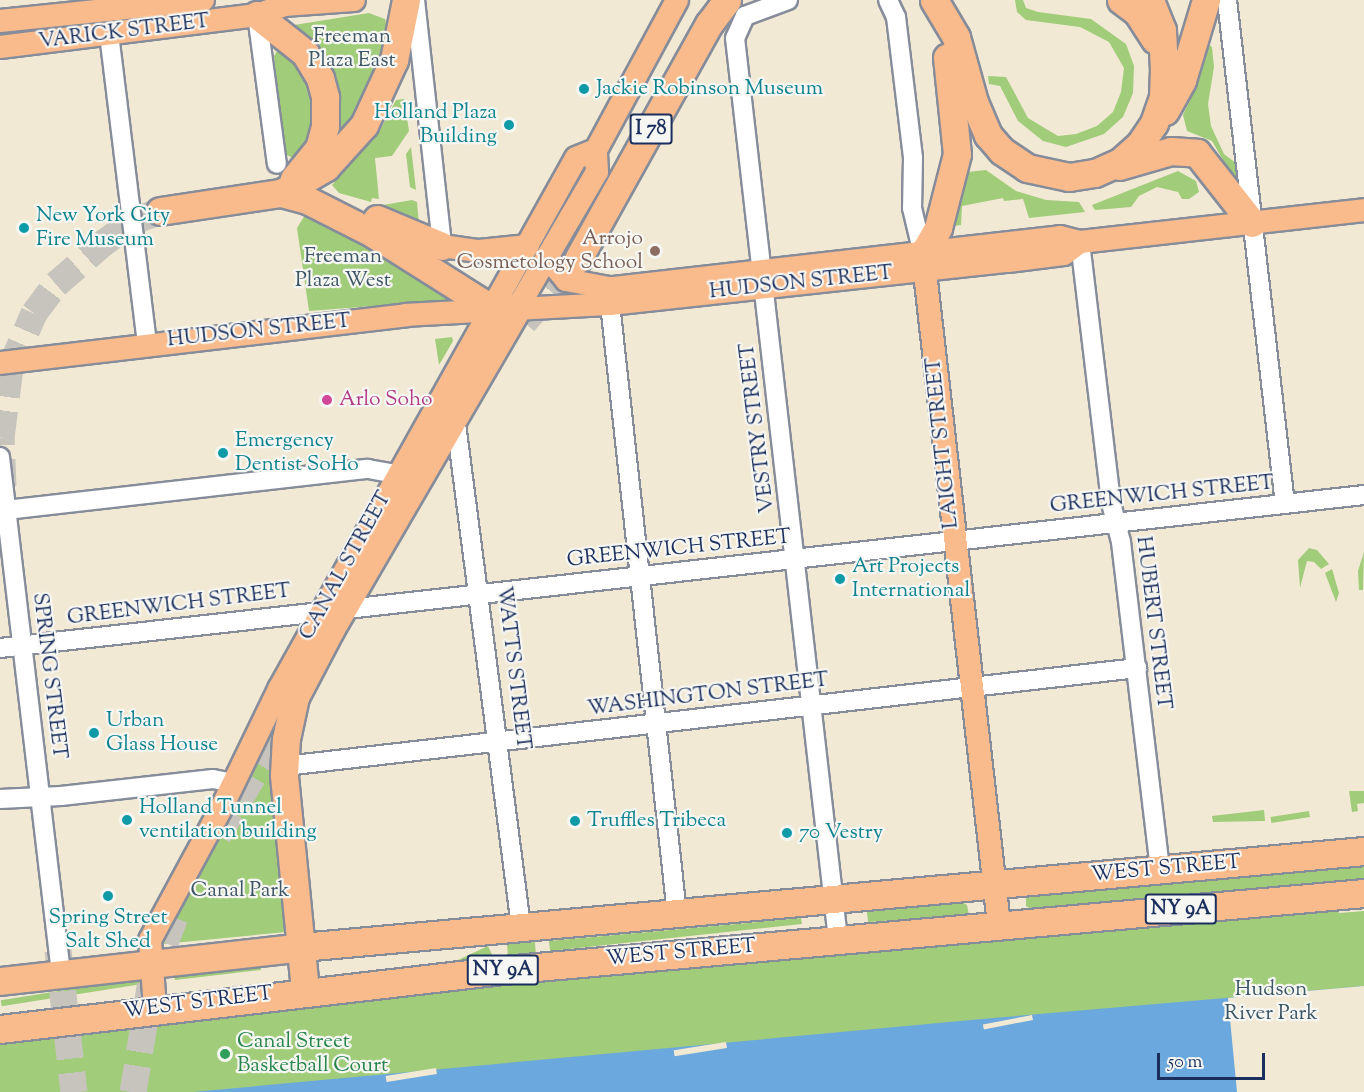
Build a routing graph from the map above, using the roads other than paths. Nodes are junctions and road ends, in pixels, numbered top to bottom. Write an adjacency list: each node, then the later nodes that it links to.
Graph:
1 (203, 0): 14 (main road, VARICK STREET)
2 (354, 0): 16 (main road, VARICK STREET)
3 (406, 0): 24 (highway)
4 (415, 0): 30 (street)
5 (677, 0): 31 (main road, CANAL STREET)
6 (788, 0): 15 (street)
7 (888, 0): 33 (street, LAIGHT STREET)
8 (927, 0): 33 (highway)
9 (934, 0): 23 (highway)
10 (1121, 0): 20 (highway)
11 (1150, 0): 20 (highway)
12 (1206, 0): 21 (highway)
13 (1227, 0): 28 (street)
14 (106, 4): 17 (main road, VARICK STREET)
15 (734, 10): 32 (highway, I 78); 34 (street, VESTRY STREET)
16 (257, 15): 18 (main road, VARICK STREET); 22 (street); 24 (highway)
17 (0, 21)
18 (109, 34): 19 (main road, VARICK STREET); 37 (street)
19 (0, 47)
20 (1164, 70): 21 (highway)
21 (1154, 123): 23 (highway)
22 (278, 165)
23 (1095, 173): 28 (highway)
24 (281, 193): 25 (highway); 27 (highway)
25 (307, 200): 30 (highway); 36 (highway)
26 (1364, 210): 28 (main road, HUDSON STREET)
27 (160, 211)
28 (1252, 223): 29 (main road, HUDSON STREET); 43 (street)
29 (1080, 242): 33 (main road, HUDSON STREET); 45 (street, HUBERT STREET)
30 (442, 246): 31 (main road)
31 (538, 251): 35 (main road); 36 (main road, CANAL STREET)
32 (578, 259)
33 (923, 262): 34 (main road, HUDSON STREET); 46 (main road, LAIGHT STREET)
34 (763, 278): 35 (main road, HUDSON STREET); 47 (street, VESTRY STREET)
35 (609, 296): 36 (main road, HUDSON STREET); 48 (street)
36 (506, 308): 37 (main road, HUDSON STREET); 39 (highway, CANAL STREET); 41 (main road, CANAL STREET)
37 (147, 344): 38 (main road, HUDSON STREET)
38 (0, 363)
39 (455, 417): 49 (street, WATTS STREET); 50 (highway, CANAL STREET)
40 (0, 457): 44 (street, SPRING STREET)
41 (397, 474): 44 (street); 50 (main road, CANAL STREET)
42 (1364, 495): 43 (street, GREENWICH STREET)
43 (1285, 504): 45 (street, GREENWICH STREET)
44 (6, 510): 51 (street, SPRING STREET)
45 (1116, 523): 46 (street, GREENWICH STREET); 53 (street, HUBERT STREET)
46 (954, 541): 47 (street, GREENWICH STREET); 54 (main road, LAIGHT STREET)
47 (796, 559): 48 (street, GREENWICH STREET); 55 (street, VESTRY STREET)
48 (640, 577): 49 (street, GREENWICH STREET); 56 (street)
49 (480, 595): 50 (street, GREENWICH STREET); 57 (street, WATTS STREET)
50 (331, 610): 51 (street, GREENWICH STREET); 58 (highway, CANAL STREET); 59 (main road, CANAL STREET)
51 (22, 646): 52 (street, GREENWICH STREET); 60 (street, SPRING STREET)
52 (0, 648)
53 (1137, 668): 54 (street, WASHINGTON STREET); 63 (street, HUBERT STREET)
54 (971, 686): 55 (street, WASHINGTON STREET); 64 (main road, LAIGHT STREET)
55 (813, 705): 56 (street, WASHINGTON STREET); 66 (street, VESTRY STREET)
56 (656, 724): 57 (street, WASHINGTON STREET); 67 (street)
57 (499, 741): 58 (street, WASHINGTON STREET); 69 (street, WATTS STREET)
58 (285, 766): 71 (highway, CANAL STREET)
59 (234, 783): 60 (street); 72 (main road, CANAL STREET)
60 (41, 796): 61 (street); 73 (street, SPRING STREET)
61 (0, 799)
62 (1364, 851): 63 (highway, WEST STREET / NY 9A)
63 (1160, 869): 64 (highway, WEST STREET / NY 9A)
64 (995, 885): 66 (highway, WEST STREET / NY 9A); 68 (main road, LAIGHT STREET)
65 (1364, 893): 68 (highway, WEST STREET / NY 9A)
66 (835, 898): 67 (highway, WEST STREET / NY 9A); 70 (street, VESTRY STREET)
67 (677, 914): 69 (highway, WEST STREET / NY 9A)
68 (999, 924): 70 (highway, WEST STREET / NY 9A)
69 (520, 926): 71 (highway, WEST STREET / NY 9A)
70 (838, 939): 75 (highway, WEST STREET / NY 9A)
71 (301, 946): 72 (highway, WEST STREET / NY 9A); 75 (highway, CANAL STREET)
72 (149, 961): 73 (highway, WEST STREET / NY 9A); 76 (main road, CANAL STREET)
73 (61, 973): 74 (highway, WEST STREET / NY 9A)
74 (0, 981)
75 (305, 990): 76 (highway, WEST STREET / NY 9A)
76 (155, 1008): 77 (highway, WEST STREET / NY 9A)
77 (0, 1029)

